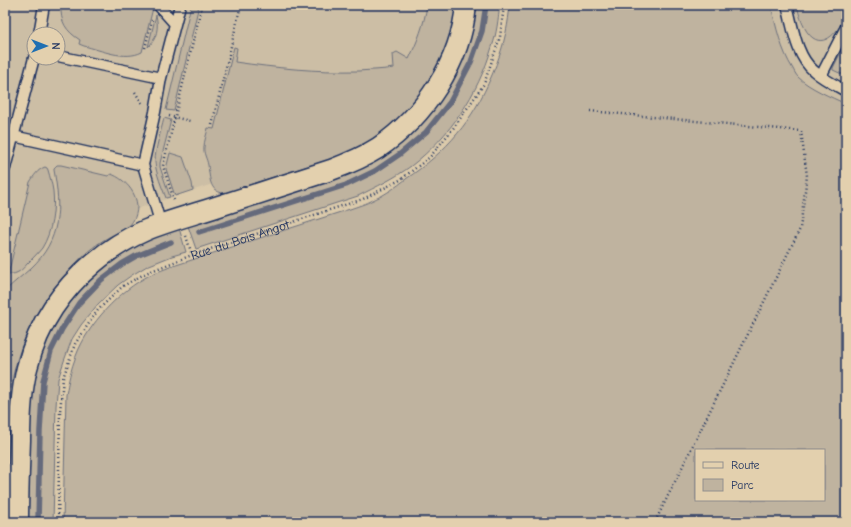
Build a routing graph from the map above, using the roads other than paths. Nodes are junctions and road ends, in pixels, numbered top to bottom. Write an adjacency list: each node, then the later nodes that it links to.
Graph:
1 (44, 5): 7 (lane)
2 (158, 5): 6 (lane)
3 (180, 5): 6 (lane)
4 (466, 5): 17 (street)
5 (787, 5): 11 (lane)
6 (175, 24): 12 (lane)
7 (40, 26)
8 (846, 27): 11 (lane)
9 (66, 58): 12 (lane)
10 (32, 66): 14 (lane)
11 (821, 76): 13 (lane)
12 (161, 78): 15 (lane)
13 (846, 91)
14 (13, 136): 15 (lane); 16 (lane)
15 (143, 165): 17 (lane)
16 (5, 168)
17 (161, 225): 18 (street)
18 (18, 522)

